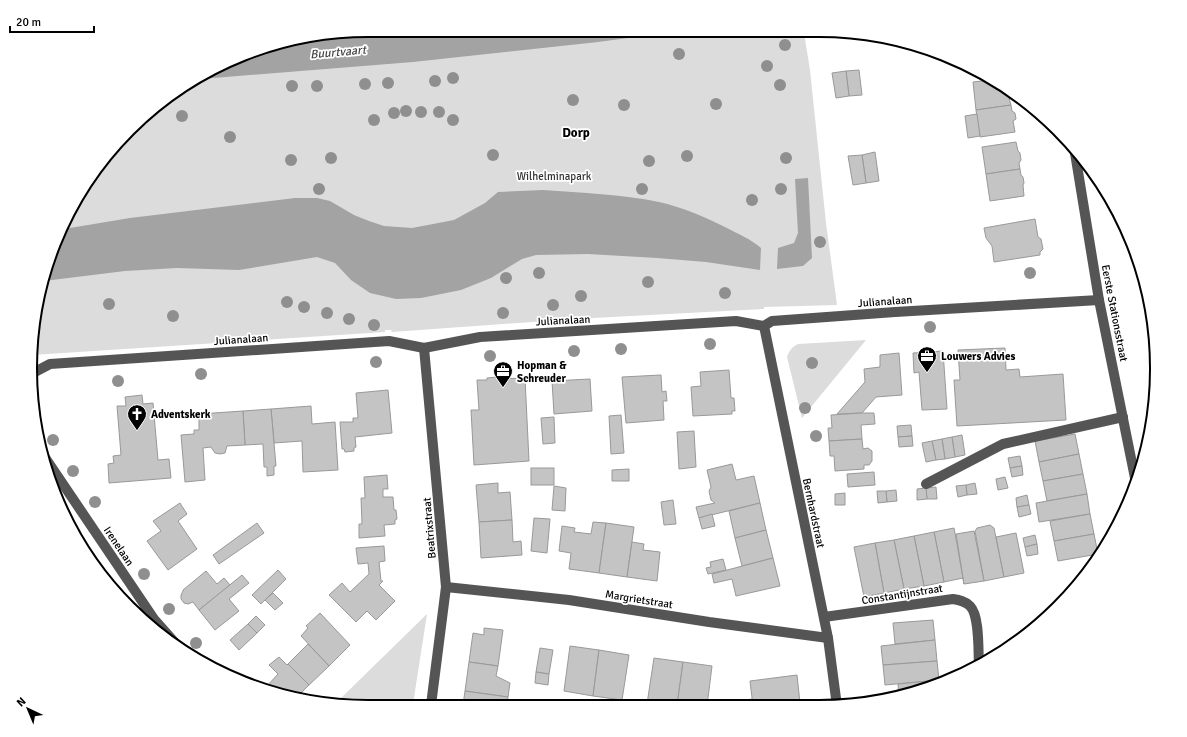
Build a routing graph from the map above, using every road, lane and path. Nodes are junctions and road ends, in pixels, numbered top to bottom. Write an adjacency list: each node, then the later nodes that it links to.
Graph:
1 (1076, 161): 2 (street, Eerste Stationsstraat)
2 (1099, 300): 3 (street, Julianalaan); 6 (street, Eerste Stationsstraat)
3 (764, 326): 4 (street, Julianalaan); 11 (street, Bernhardstraat)
4 (424, 348): 5 (street, Julianalaan); 10 (street, Beatrixstraat)
5 (37, 371)
6 (1122, 417): 8 (street, Eerste Stationsstraat); 9 (street)
7 (53, 470): 12 (street, Irenelaan)
8 (1133, 471)
9 (926, 484)
10 (446, 587): 13 (street, Margrietstraat); 16 (street, Beatrixstraat)
11 (824, 617): 13 (street, Bernhardstraat); 14 (street, Constantijnstraat)
12 (160, 625)
13 (828, 638): 15 (street, Bernhardstraat)
14 (979, 658)
15 (837, 699)
16 (432, 700)

